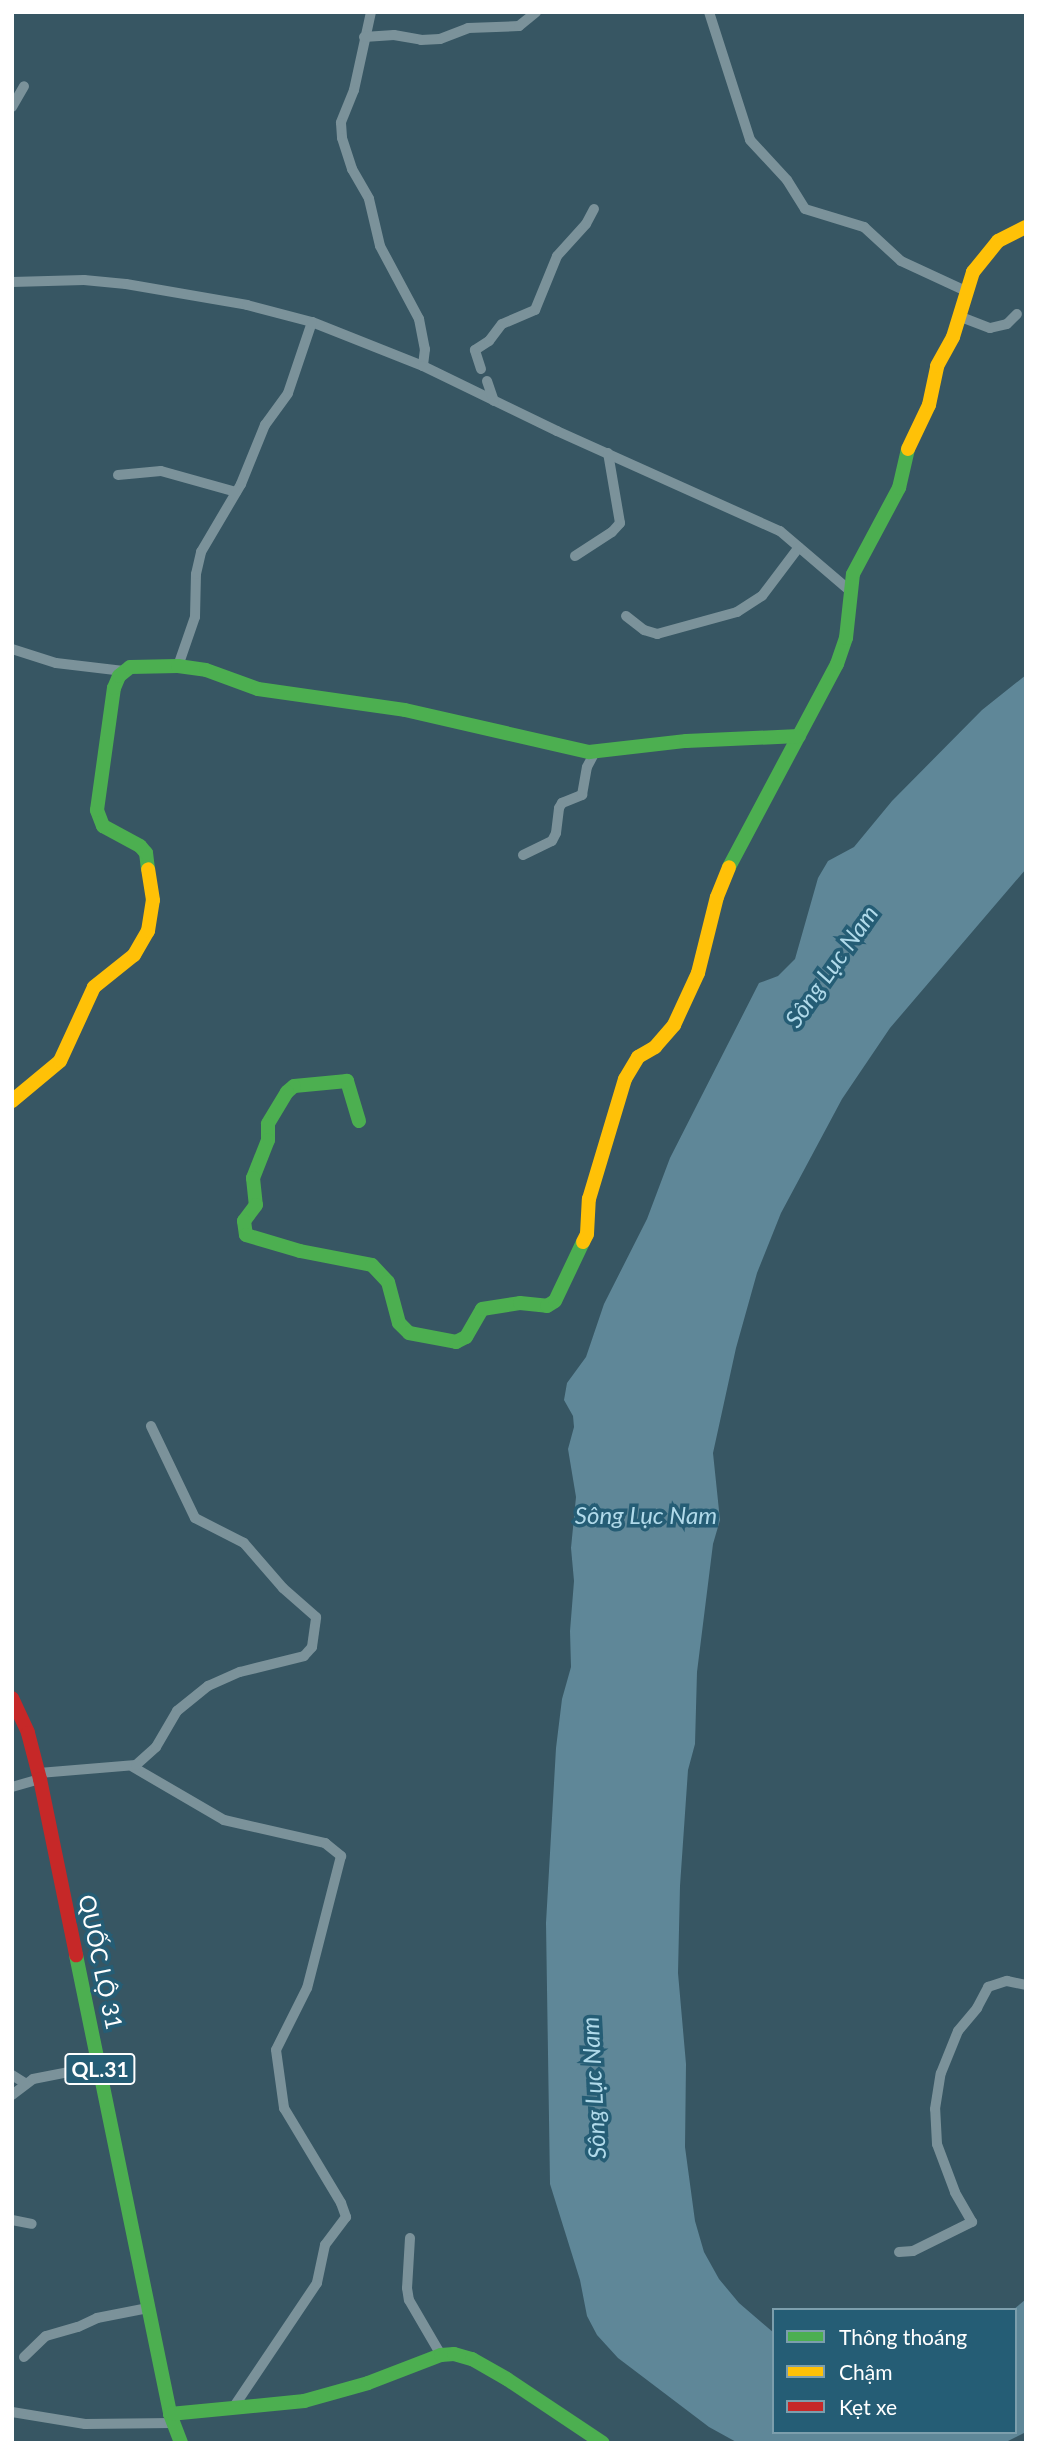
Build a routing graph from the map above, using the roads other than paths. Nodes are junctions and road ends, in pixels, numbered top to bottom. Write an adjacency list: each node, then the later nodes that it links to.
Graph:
1 (371, 12): 4 (street)
2 (536, 12): 4 (street)
3 (709, 12): 10 (street)
4 (364, 37): 14 (street)
5 (24, 86): 6 (street)
6 (12, 107)
7 (594, 209): 15 (street)
8 (1026, 227): 10 (main road)
9 (12, 282): 13 (street)
10 (966, 291): 12 (main road)
11 (1017, 314): 12 (street)
12 (961, 317): 23 (main road)
13 (312, 322): 14 (street); 20 (street)
14 (423, 366): 17 (street)
15 (481, 369)
16 (487, 381): 17 (street)
17 (494, 401): 18 (street)
18 (608, 453): 21 (street); 22 (street)
19 (118, 475): 20 (street)
20 (236, 492): 26 (street)
21 (799, 547): 23 (street); 24 (street)
22 (575, 556)
23 (849, 590): 28 (main road)
24 (626, 616)
25 (12, 649): 27 (street)
26 (178, 666): 27 (main road); 29 (main road)
27 (124, 671): 31 (main road)
28 (799, 736): 29 (main road); 32 (main road)
29 (595, 751): 30 (street)
30 (523, 855)
31 (12, 1101)
32 (359, 1121)
33 (151, 1426): 35 (street)
34 (12, 1698): 36 (main road, QUỐC LỘ 31 / QL.31)
35 (133, 1767): 36 (street); 50 (street)
36 (40, 1776): 37 (street); 39 (main road, QUỐC LỘ 31 / QL.31)
37 (12, 1787)
38 (1026, 1985): 46 (street)
39 (99, 2066): 41 (street); 47 (main road, QUỐC LỘ 31 / QL.31)
40 (12, 2075): 41 (street)
41 (25, 2083): 42 (street)
42 (12, 2095)
43 (12, 2220): 44 (street)
44 (32, 2224)
45 (410, 2238): 48 (street)
46 (899, 2252)
47 (148, 2308): 49 (street); 52 (main road, QUỐC LỘ 31 / QL.31)
48 (441, 2355): 50 (main road); 54 (main road)
49 (24, 2357)
50 (233, 2407): 52 (main road)
51 (12, 2412): 52 (street)
52 (171, 2418): 53 (main road, QUỐC LỘ 31 / QL.31)
53 (181, 2443)
54 (603, 2443)

